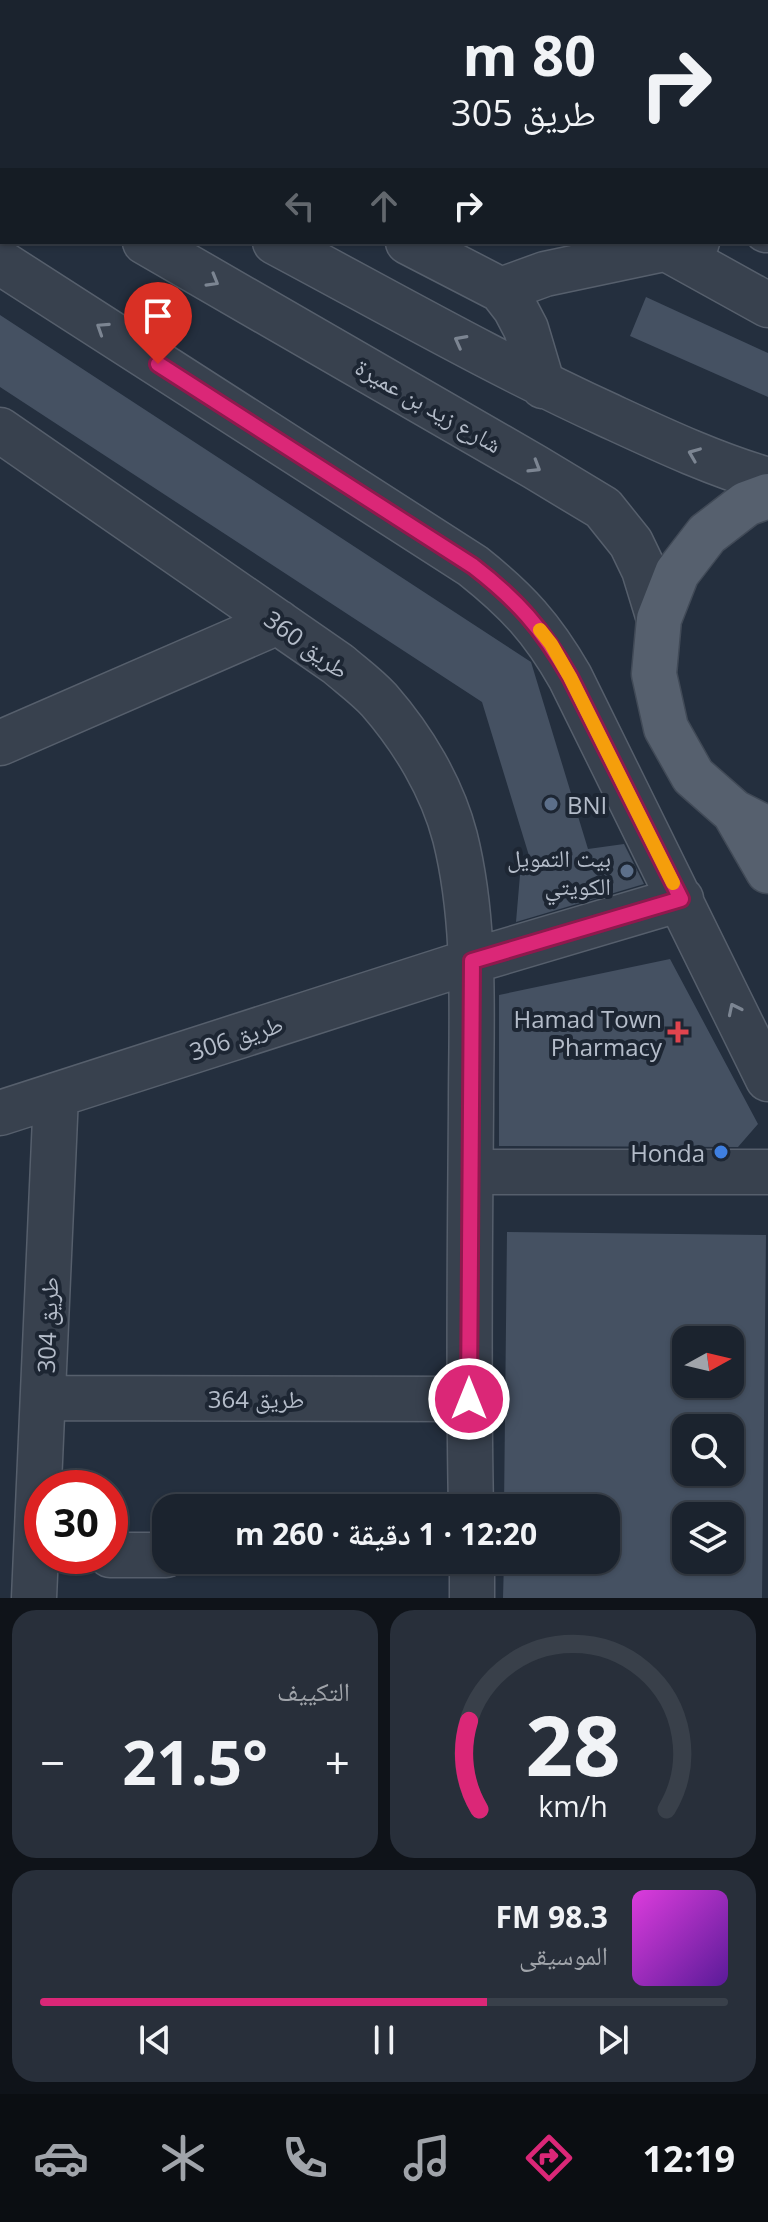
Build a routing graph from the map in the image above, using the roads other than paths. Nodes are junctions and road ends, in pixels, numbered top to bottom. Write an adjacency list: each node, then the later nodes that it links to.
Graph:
1 (149, 244): 13 (street, شارع زيد بن عميرة, one-way to 13)
2 (279, 244): 9 (street, one-way to 2)
3 (412, 244): 7 (street)
4 (676, 244): 5 (street); 8 (street)
5 (543, 258): 7 (street)
6 (0, 262): 18 (street, one-way to 6)
7 (501, 290): 9 (street)
8 (768, 305)
9 (543, 386): 11 (street, one-way to 9)
10 (3, 435): 14 (street, طريق 360)
11 (768, 480)
12 (768, 496): 13 (main road)
13 (659, 619): 16 (main road)
14 (278, 622): 15 (street); 19 (street, طريق 360)
15 (0, 743)
16 (751, 821): 17 (main road)
17 (768, 871)
18 (681, 899): 19 (street, طريق 306); 20 (street, one-way to 18)
19 (472, 961): 21 (street, طريق 306); 23 (street, طريق 360)
20 (768, 1079)
21 (56, 1095): 22 (street, طريق 306); 25 (street, طريق 304)
22 (0, 1113)
23 (471, 1172): 24 (street); 26 (street, طريق 360)
24 (768, 1172)
25 (44, 1398): 26 (street, طريق 364); 27 (street, طريق 304)
26 (469, 1399): 28 (street, طريق 360)
27 (42, 1470)
28 (471, 1494)
29 (128, 1555): 30 (street)
30 (152, 1555)
31 (37, 1574): 33 (street, طريق 304)
32 (472, 1574): 34 (street)
33 (34, 1598)
34 (472, 1598)

